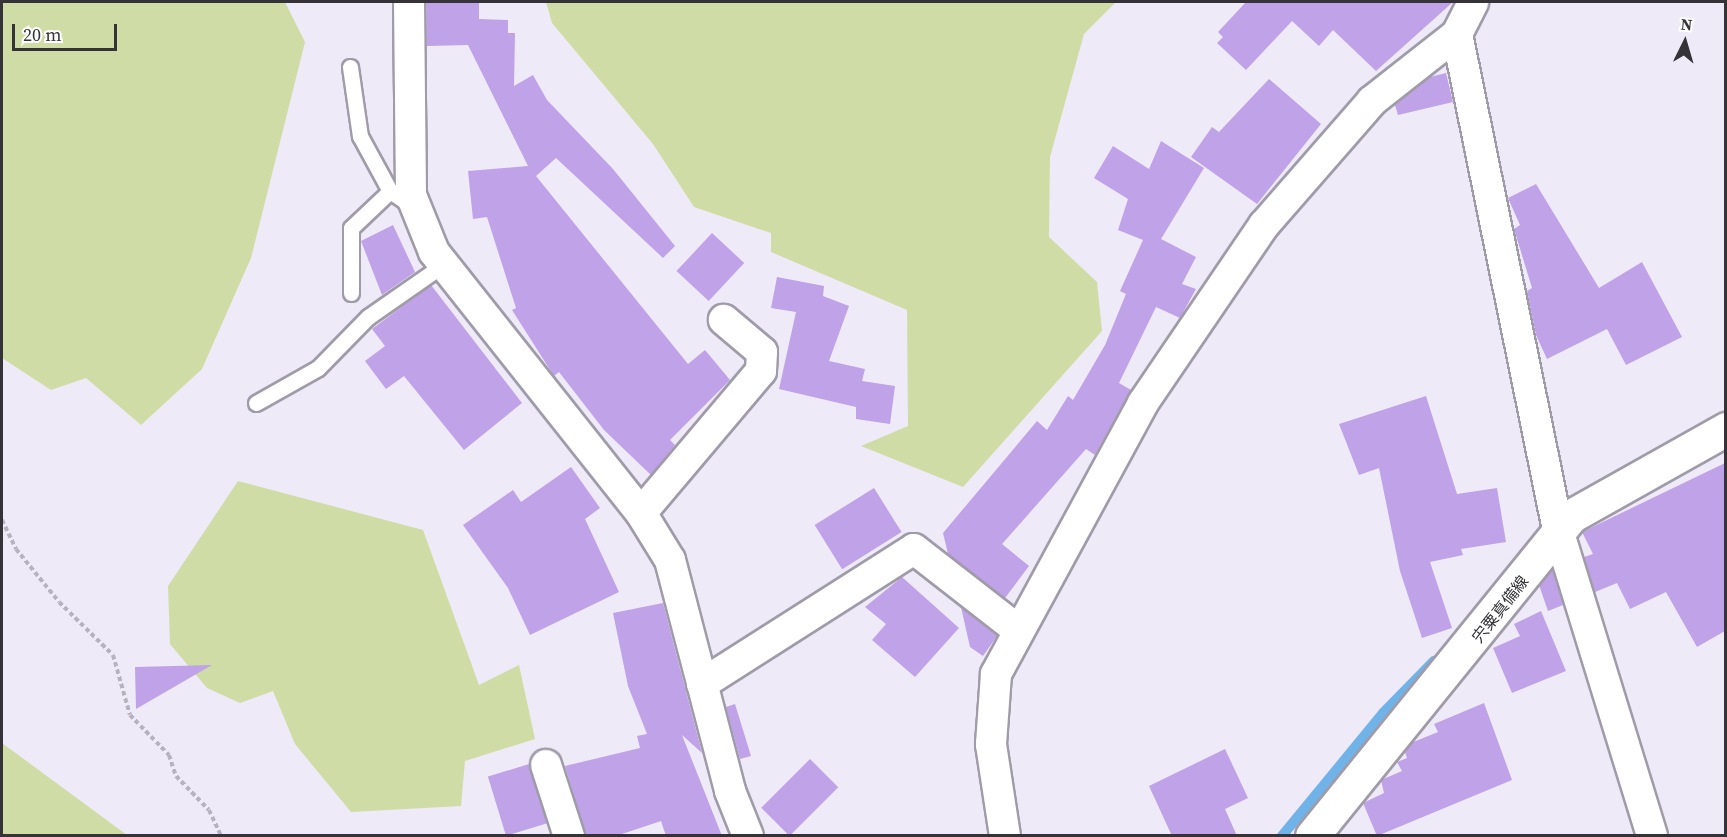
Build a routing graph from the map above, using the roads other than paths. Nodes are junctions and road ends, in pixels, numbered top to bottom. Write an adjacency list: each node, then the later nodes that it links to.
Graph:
1 (409, 2): 6 (street)
2 (1473, 2): 3 (street)
3 (1457, 34): 13 (street); 14 (street)
4 (350, 67): 5 (lane)
5 (390, 191): 6 (lane); 8 (lane)
6 (416, 208): 7 (street)
7 (444, 264): 10 (lane); 12 (street)
8 (351, 293)
9 (724, 320): 12 (street)
10 (256, 403)
11 (1725, 429): 13 (main road, 宍粟真備線)
12 (641, 513): 15 (street)
13 (1558, 530): 20 (main road, 宍粟真備線); 21 (street)
14 (1018, 630): 15 (street); 19 (street)
15 (702, 684): 18 (street)
16 (546, 765): 17 (street)
17 (569, 836)
18 (748, 836)
19 (1005, 836)
20 (1312, 836)
21 (1652, 836)

